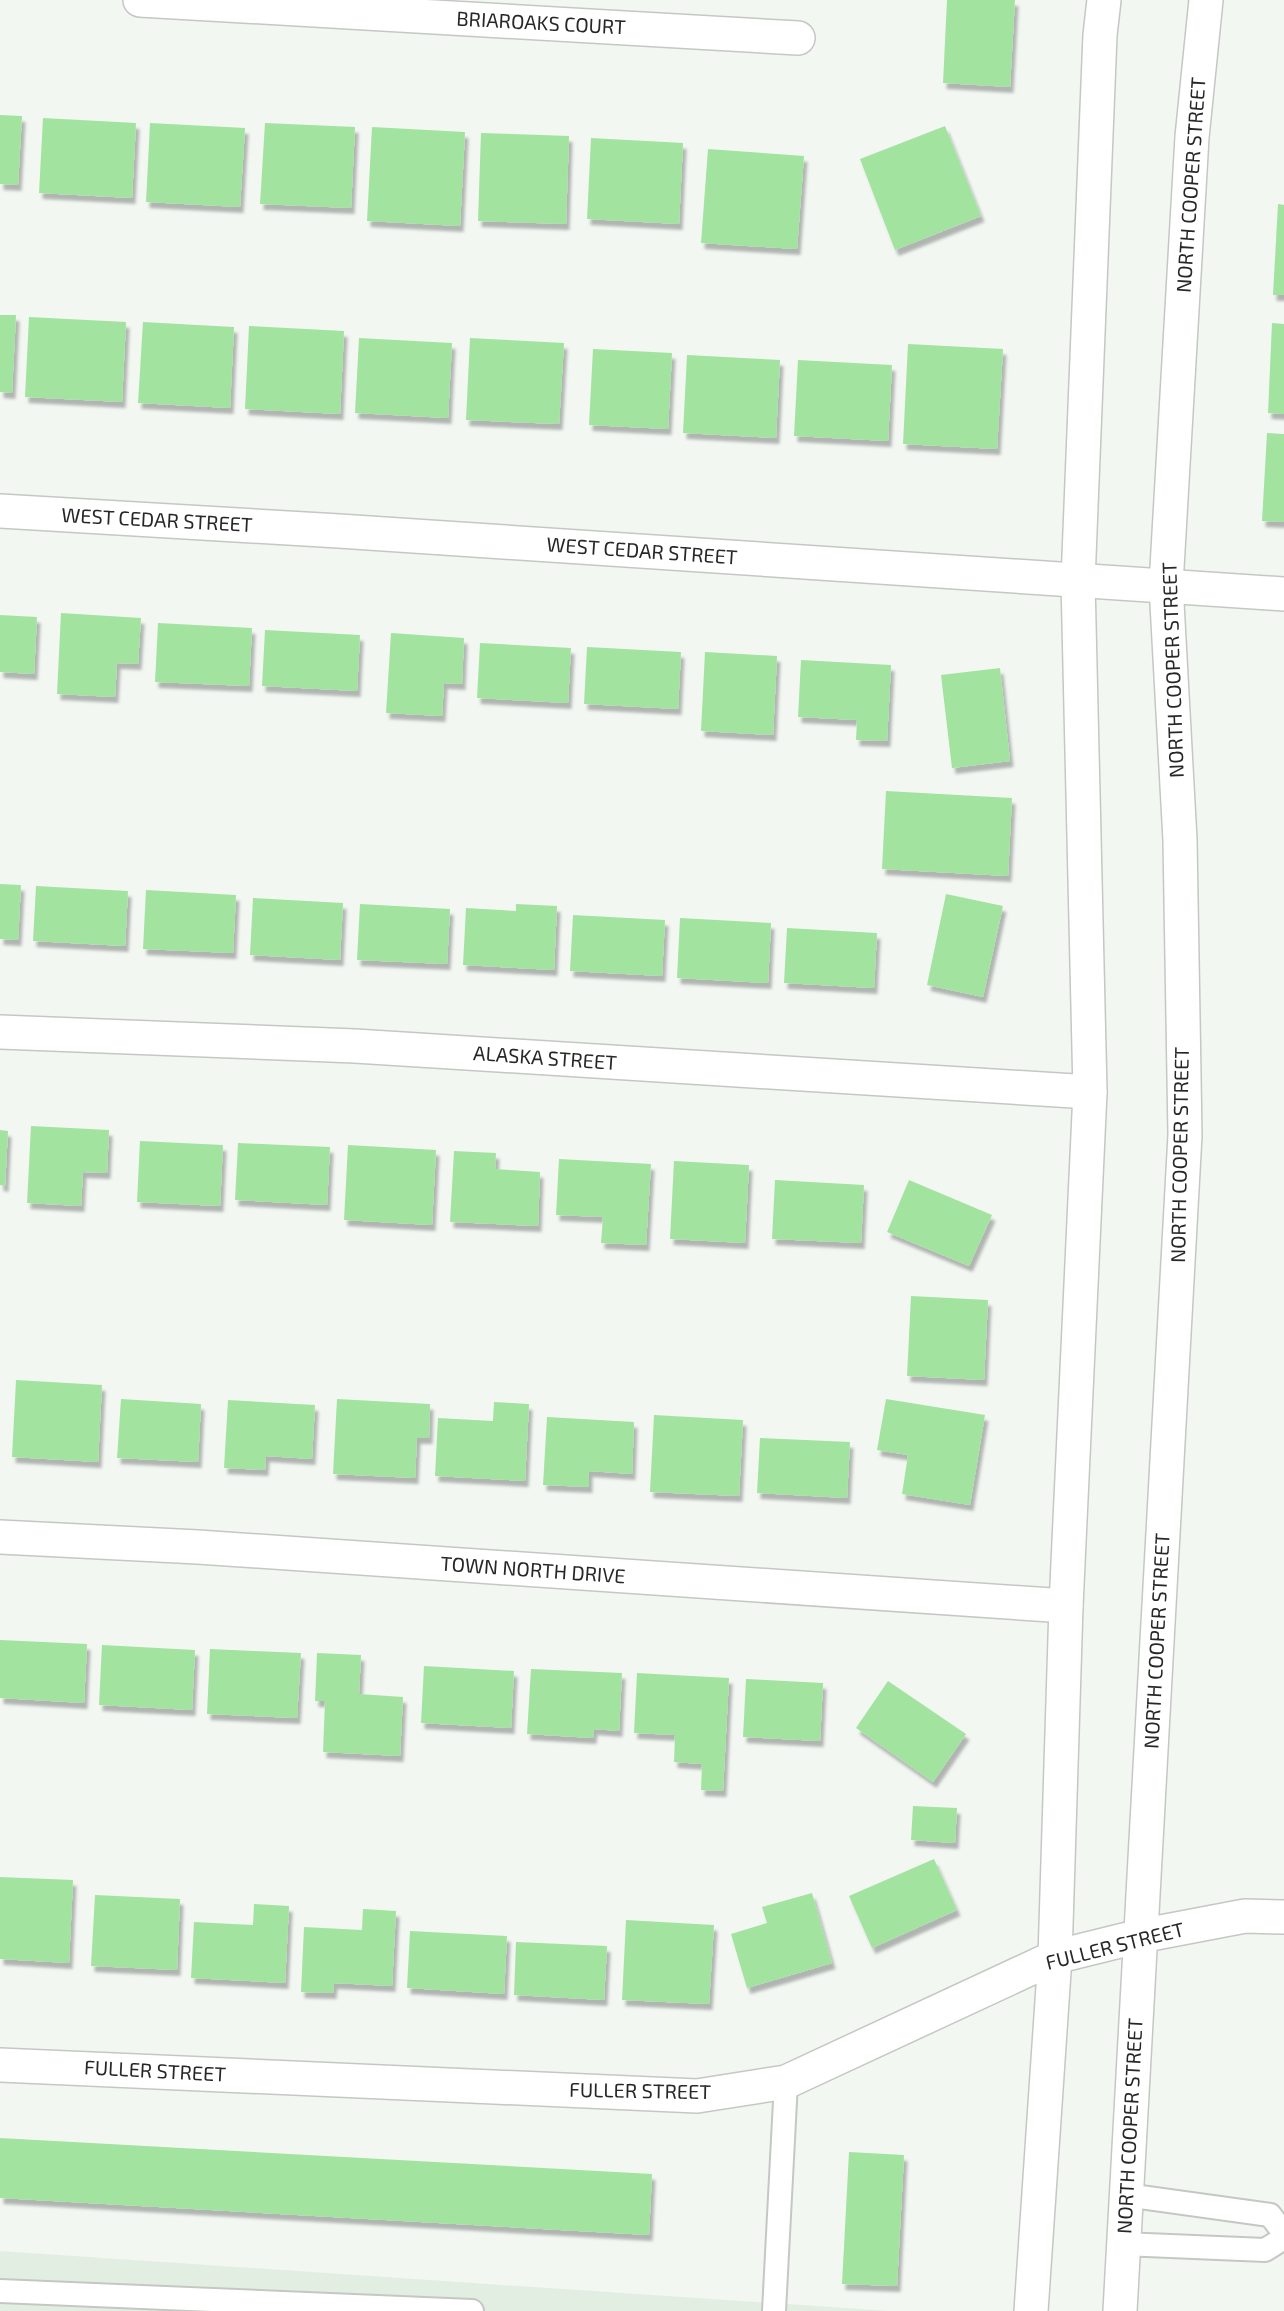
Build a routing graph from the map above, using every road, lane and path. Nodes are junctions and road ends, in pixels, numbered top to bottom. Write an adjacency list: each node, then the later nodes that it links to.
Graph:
1 (140, 0): 4 (street, BRIAROAKS COURT)
2 (1104, 0): 7 (street)
3 (1206, 0): 8 (street, NORTH COOPER STREET)
4 (440, 9): 5 (street, BRIAROAKS COURT)
5 (798, 38)
6 (0, 511): 7 (street, WEST CEDAR STREET)
7 (1078, 581): 8 (street, WEST CEDAR STREET); 11 (street)
8 (1167, 585): 9 (street, WEST CEDAR STREET); 15 (street, NORTH COOPER STREET)
9 (1284, 594)
10 (0, 1032): 11 (street, ALASKA STREET)
11 (1090, 1092): 13 (street)
12 (0, 1538): 13 (street, TOWN NORTH DRIVE)
13 (1066, 1606): 16 (street)
14 (1284, 1917): 15 (street, FULLER STREET)
15 (1140, 1936): 16 (street, FULLER STREET); 19 (street, NORTH COOPER STREET)
16 (1055, 1957): 18 (street, FULLER STREET); 26 (street)
17 (0, 2065): 18 (street, FULLER STREET)
18 (786, 2082): 25 (lane)
19 (1126, 2195): 20 (lane); 22 (street, NORTH COOPER STREET)
20 (1284, 2233)
21 (1284, 2238): 22 (lane)
22 (1124, 2244): 27 (street, NORTH COOPER STREET)
23 (0, 2291): 24 (lane)
24 (472, 2311)
25 (774, 2311)
26 (1031, 2311)
27 (1120, 2311)

